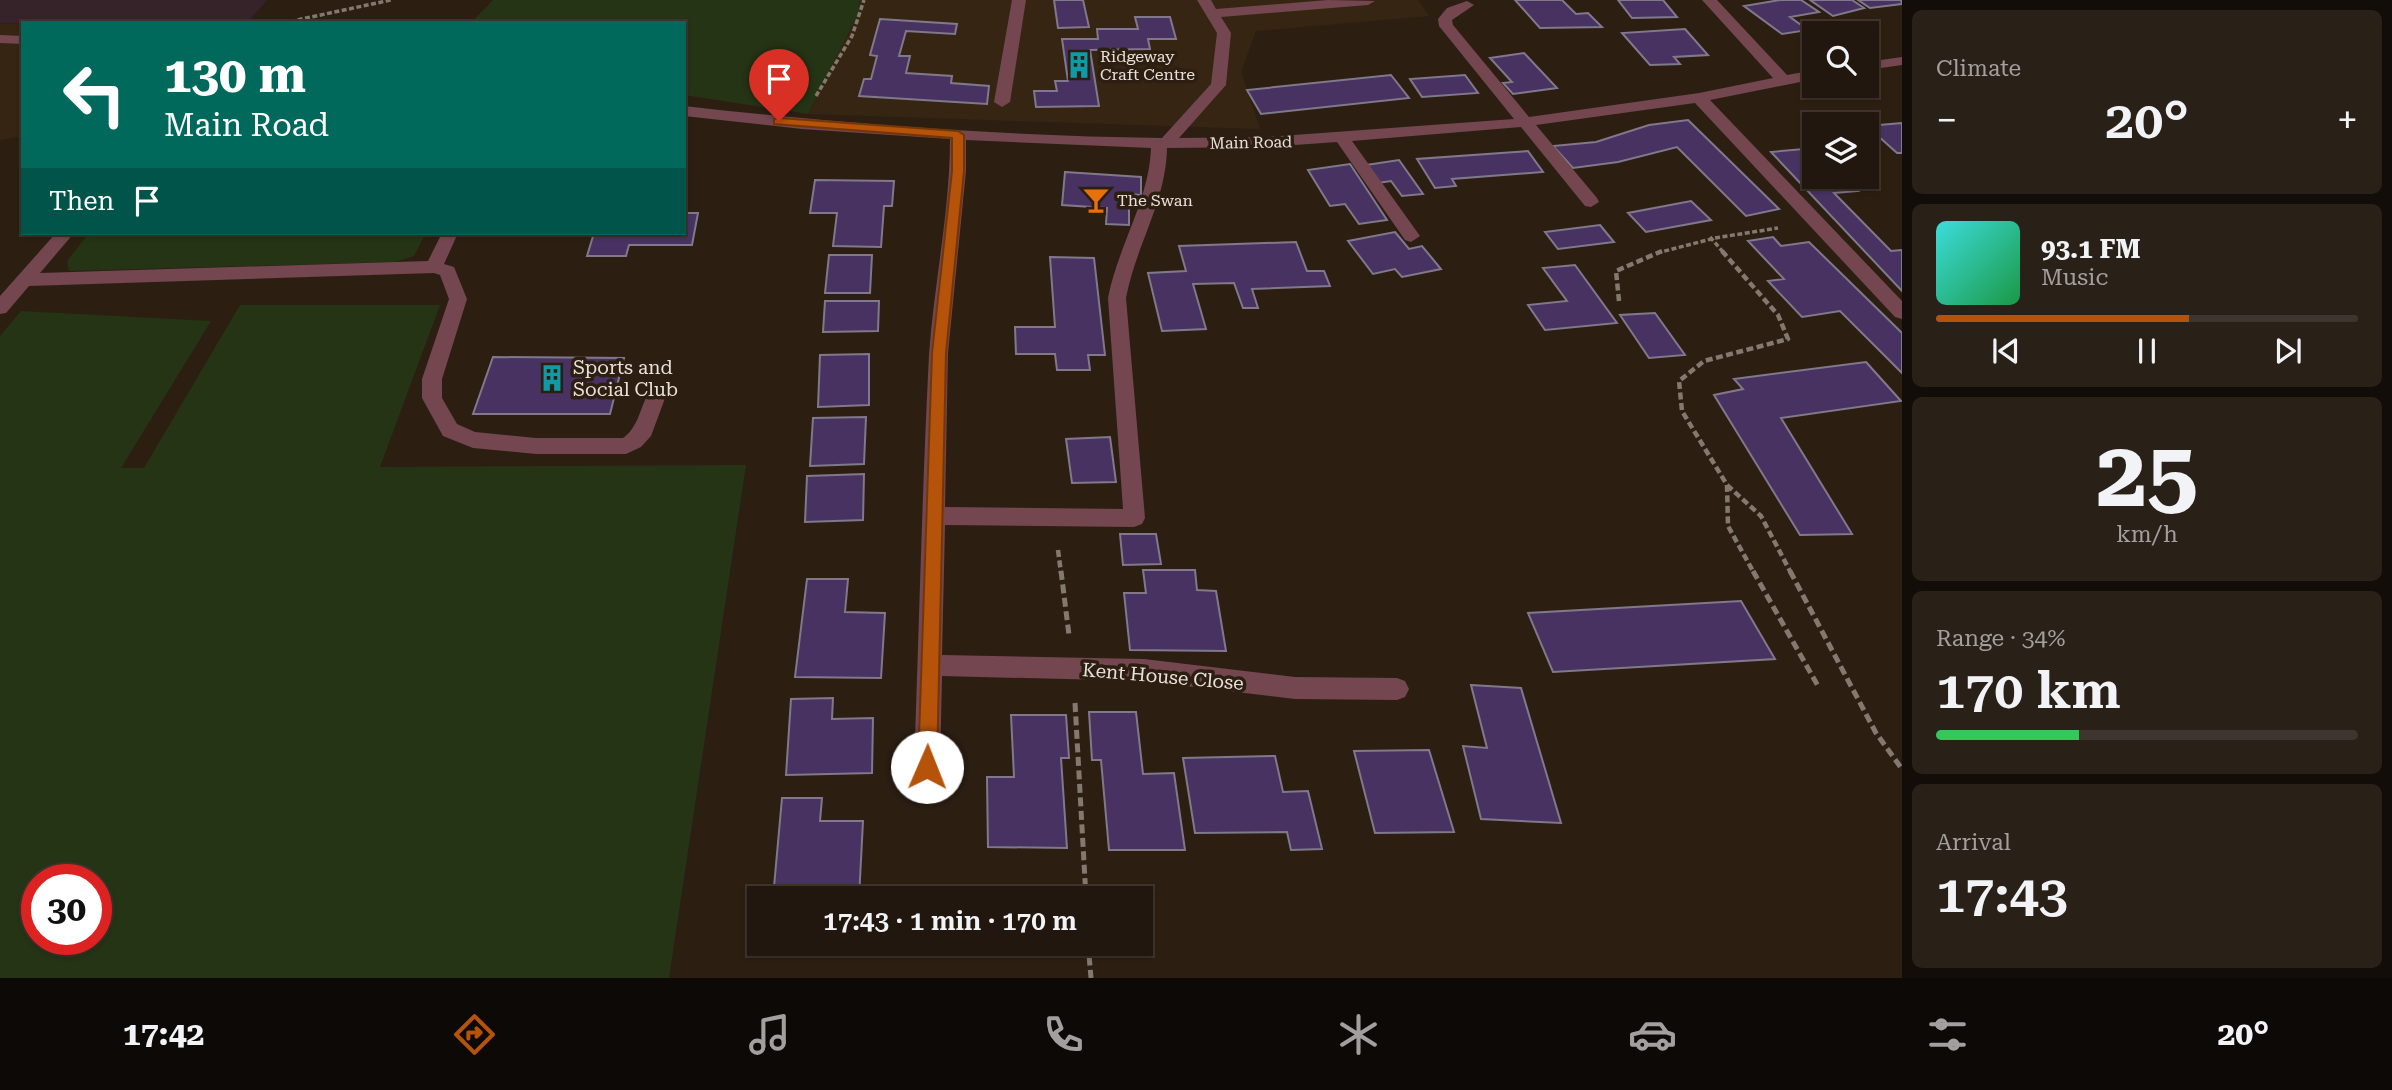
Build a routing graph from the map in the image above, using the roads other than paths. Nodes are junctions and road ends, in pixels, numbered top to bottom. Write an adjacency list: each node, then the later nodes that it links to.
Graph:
1 (1019, 0): 14 (street)
2 (1204, 0): 6 (street)
3 (1709, 0): 12 (street)
4 (1368, 1): 6 (street)
5 (1467, 5): 16 (street)
6 (1215, 13): 19 (street)
7 (0, 39): 8 (street)
8 (21, 40)
9 (1902, 61): 10 (street)
10 (1879, 64)
11 (1802, 76): 12 (street, Main Road)
12 (1783, 80): 13 (street, Main Road)
13 (1699, 97): 16 (street, Main Road); 27 (street)
14 (1002, 102)
15 (686, 111): 17 (street, Main Road)
16 (1524, 122): 18 (street, Main Road); 20 (street)
17 (958, 135): 19 (street, Main Road); 29 (street)
18 (1342, 138): 19 (street, Main Road); 23 (street)
19 (1163, 143): 29 (street)
20 (1591, 202)
21 (63, 235): 25 (street)
22 (449, 235): 24 (street)
23 (1411, 236)
24 (435, 267): 25 (street); 28 (street)
25 (25, 280): 26 (street)
26 (0, 308)
27 (1902, 312)
28 (657, 393)
29 (933, 516): 30 (street)
30 (928, 665): 31 (street, Kent House Close); 32 (street)
31 (1397, 689)
32 (927, 767)

